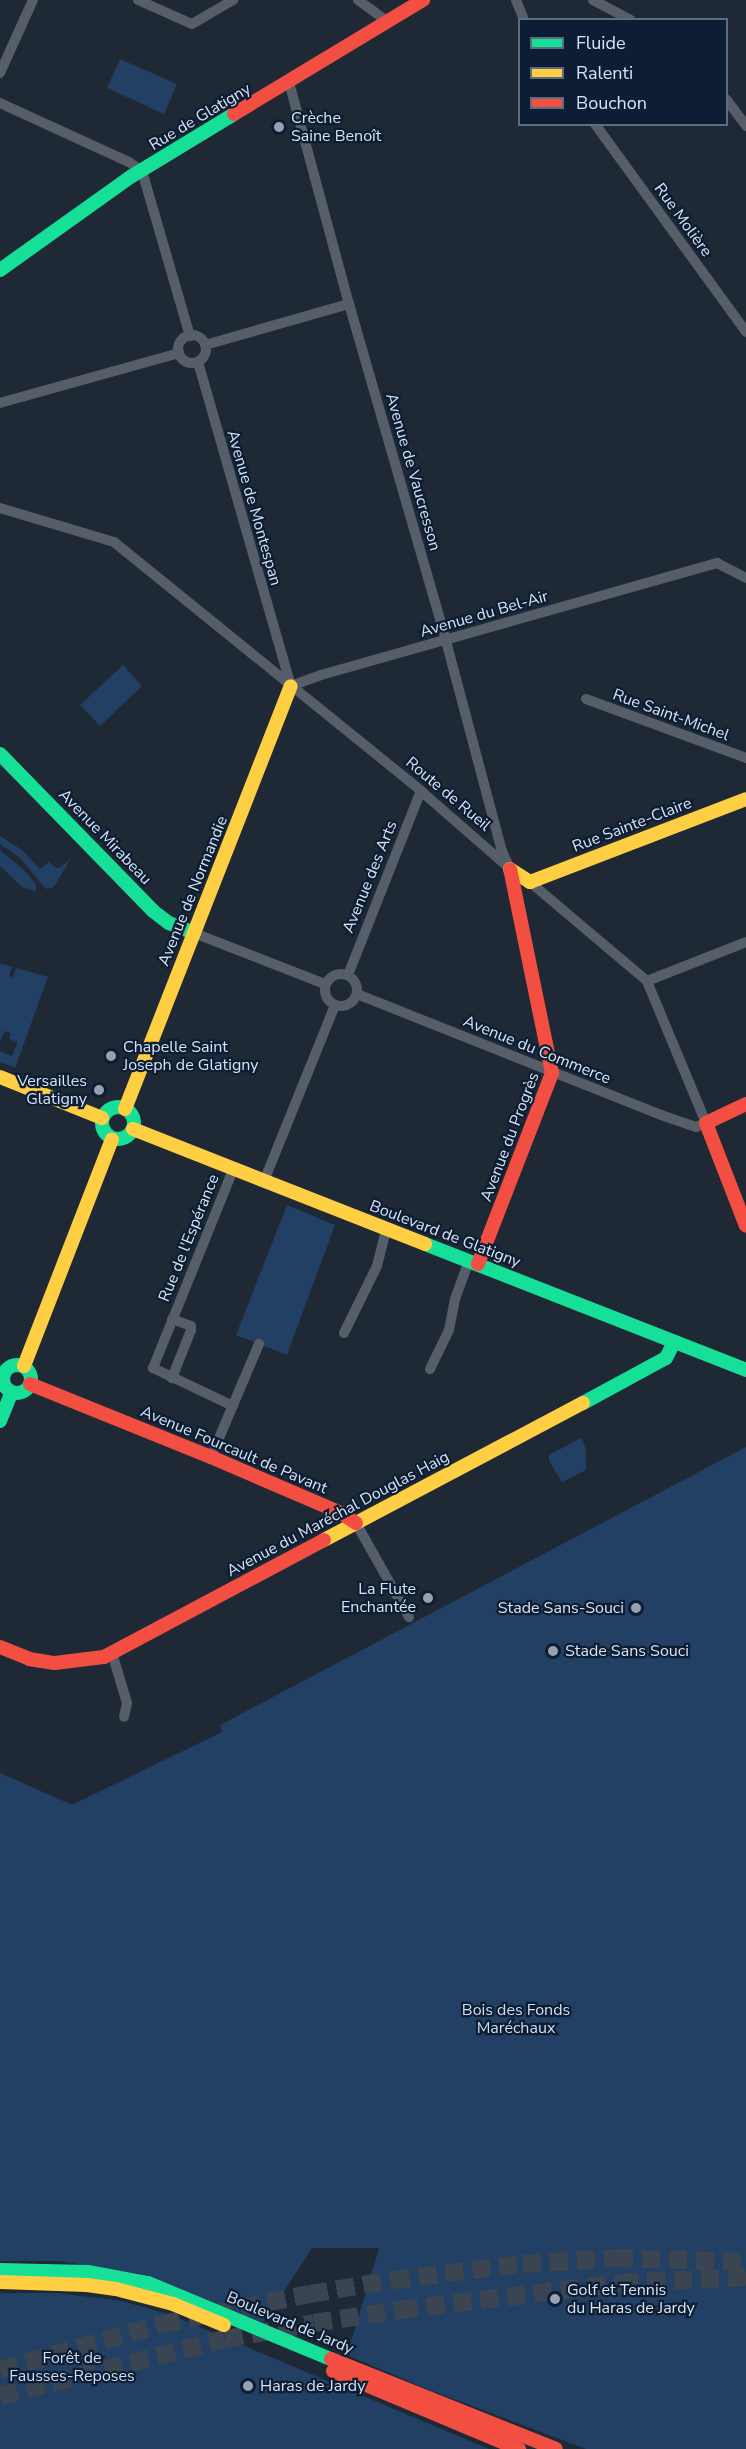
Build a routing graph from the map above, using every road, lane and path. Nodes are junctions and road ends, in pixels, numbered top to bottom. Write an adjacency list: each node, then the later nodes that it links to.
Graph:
1 (33, 0): 11 (street)
2 (138, 0): 3 (street)
3 (232, 0)
4 (358, 0): 10 (street)
5 (423, 0): 10 (street, Rue de Glatigny)
6 (516, 0): 8 (street)
7 (593, 0): 9 (street)
8 (523, 18)
9 (627, 18)
10 (388, 22): 12 (street, Rue de Glatigny)
11 (0, 73)
12 (289, 82): 17 (street, Rue de Glatigny); 19 (street, Avenue de Vaucresson)
13 (728, 102): 16 (street)
14 (0, 103): 17 (street)
15 (596, 126): 20 (street, Rue Molière)
16 (746, 126)
17 (142, 171): 18 (street, Rue de Glatigny); 21 (street)
18 (0, 270)
19 (349, 304): 22 (street); 28 (street, Avenue de Vaucresson)
20 (746, 332)
21 (190, 336): 22 (street); 23 (street)
22 (205, 345): 24 (street)
23 (179, 353): 24 (street); 25 (street)
24 (198, 362): 29 (street, Avenue de Montespan)
25 (0, 403)
26 (0, 508): 29 (street, Route de Rueil)
27 (746, 578): 28 (street, Avenue du Bel-Air)
28 (446, 641): 29 (street, Avenue du Bel-Air); 35 (street, Avenue de Vaucresson)
29 (291, 686): 33 (street, Route de Rueil); 36 (street, Avenue de Normandie)
30 (586, 699): 32 (street, Rue Saint-Michel)
31 (0, 753): 36 (street, Avenue Mirabeau)
32 (746, 758)
33 (421, 792): 35 (street, Route de Rueil); 38 (street, Avenue des Arts)
34 (746, 799): 35 (street, Rue Sainte-Claire)
35 (519, 877): 39 (street, Route de Rueil); 43 (street, Avenue du Progrès)
36 (194, 933): 40 (street); 46 (street, Avenue de Normandie)
37 (746, 942): 39 (street)
38 (348, 975): 40 (street); 41 (street)
39 (647, 981): 48 (street, Route de Rueil)
40 (326, 984): 42 (street)
41 (357, 994): 42 (street); 43 (street, Avenue du Commerce)
42 (335, 1005): 52 (street)
43 (552, 1073): 48 (street, Avenue du Commerce); 55 (street, Avenue du Progrès)
44 (0, 1077): 47 (street)
45 (746, 1104): 48 (street)
46 (125, 1109): 47 (street); 49 (street)
47 (102, 1118): 50 (street)
48 (706, 1123): 53 (street, Route de Rueil)
49 (133, 1129): 50 (street); 51 (street, Boulevard de Glatigny)
50 (112, 1139): 60 (street)
51 (234, 1168): 52 (street, Boulevard de Glatigny); 56 (street, Rue de l'Espérance)
52 (264, 1181): 54 (street, Boulevard de Glatigny)
53 (746, 1226)
54 (386, 1230): 55 (street, Boulevard de Glatigny); 57 (street)
55 (474, 1263): 58 (street, Boulevard de Glatigny); 61 (street)
56 (172, 1319): 64 (street, Rue de l'Espérance); 64 (street, Rue de l'Espérance)
57 (345, 1333)
58 (674, 1342): 62 (street, Boulevard de Glatigny); 70 (street, Avenue du Maréchal Douglas Haig)
59 (259, 1344): 67 (street)
60 (24, 1366): 63 (street); 65 (street)
61 (430, 1369)
62 (746, 1370)
63 (2, 1371): 66 (street)
64 (172, 1378): 67 (street, Rue de l'Espérance)
65 (30, 1384): 66 (street); 69 (street, Avenue Fourcault de Pavant)
66 (12, 1392): 68 (street)
67 (233, 1406): 69 (street)
68 (0, 1421)
69 (211, 1457): 70 (street, Avenue Fourcault de Pavant)
70 (356, 1523): 71 (street); 73 (street, Avenue du Maréchal Douglas Haig)
71 (409, 1617)
72 (0, 1647): 73 (street, Avenue du Maréchal Douglas Haig)
73 (112, 1653): 74 (street)
74 (124, 1717)
75 (0, 2270): 78 (street, Boulevard de Jardy)
76 (0, 2282): 77 (street, Boulevard de Jardy)
77 (519, 2449)
78 (556, 2449)

